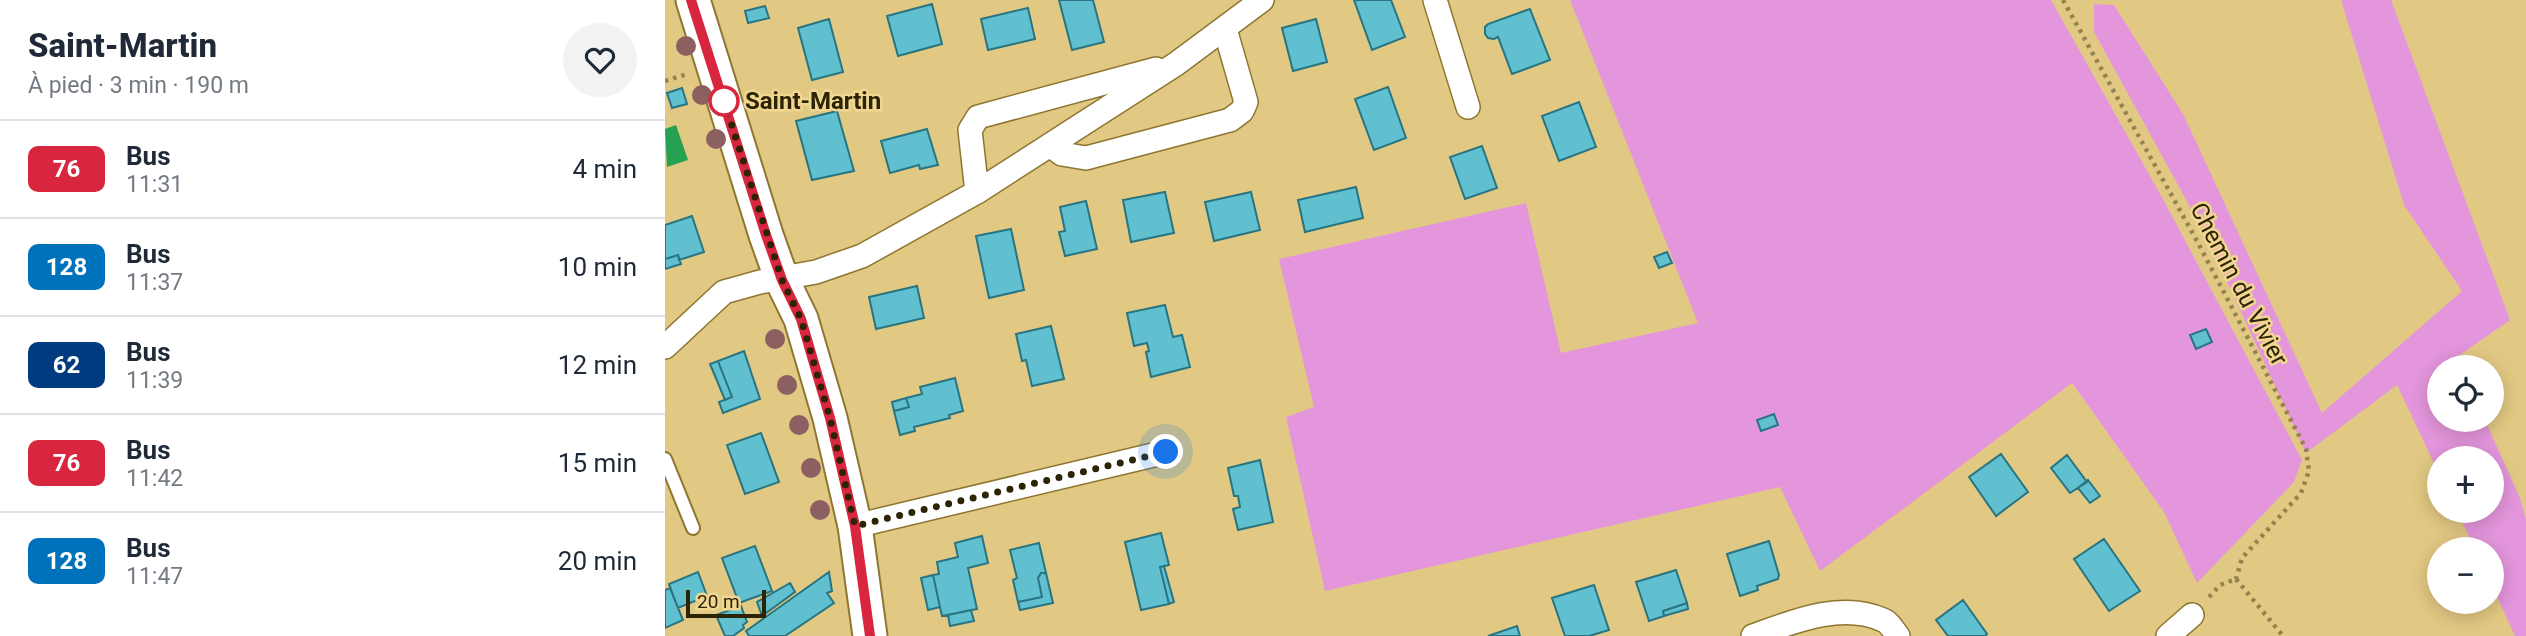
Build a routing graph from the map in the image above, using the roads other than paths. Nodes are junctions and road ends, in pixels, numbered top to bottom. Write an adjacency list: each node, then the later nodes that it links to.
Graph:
1 (1262, 0): 4 (street)
2 (1435, 0): 6 (street)
3 (693, 5): 9 (main road)
4 (1225, 29): 5 (street); 7 (street)
5 (1176, 64): 7 (street); 8 (street)
6 (1468, 107)
7 (1050, 145): 8 (street)
8 (977, 192): 9 (street)
9 (782, 280): 10 (street); 13 (main road)
10 (665, 347)
11 (1166, 452): 13 (street)
12 (665, 459): 14 (lane)
13 (855, 526): 16 (main road)
14 (693, 528)
15 (2192, 615): 19 (street)
16 (870, 636)
17 (1753, 636): 18 (street)
18 (1898, 636)
19 (2168, 636)

